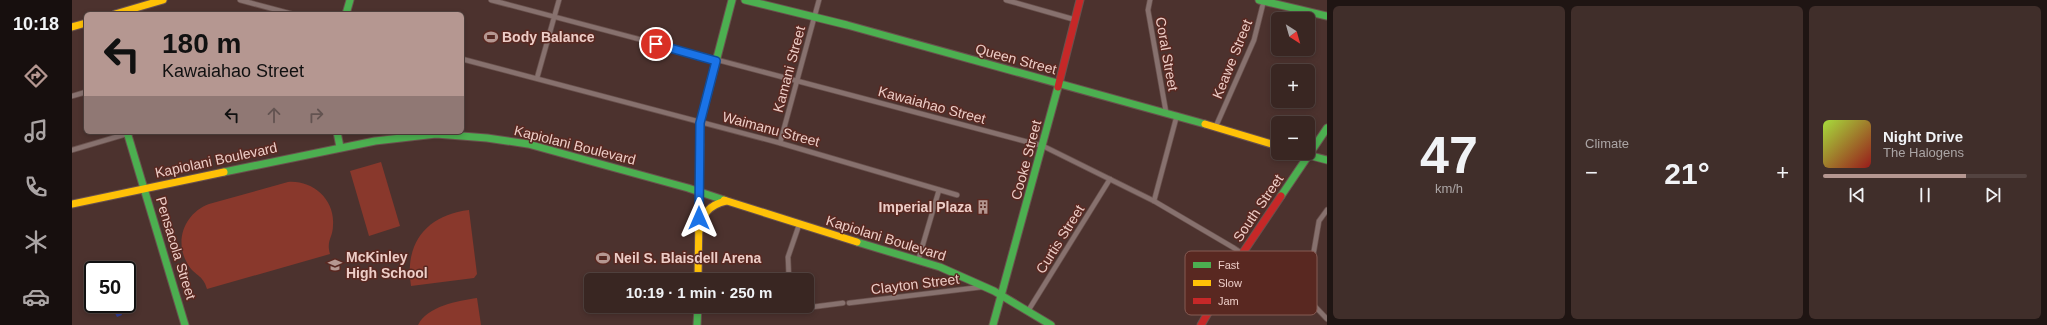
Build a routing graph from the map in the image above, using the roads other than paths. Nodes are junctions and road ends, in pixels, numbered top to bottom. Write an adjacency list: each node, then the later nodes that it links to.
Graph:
1 (160, 0): 13 (main road)
2 (240, 0): 14 (street)
3 (350, 0): 15 (main road)
4 (491, 0): 17 (street, Kawaiahao Street)
5 (559, 0): 17 (street)
6 (732, 0): 23 (main road)
7 (745, 0): 18 (main road, Queen Street)
8 (819, 0): 18 (street, Kamani Street)
9 (1006, 0): 19 (street)
10 (1080, 0): 19 (main road, Cooke Street)
11 (1150, 0): 29 (street, Coral Street)
12 (1262, 0): 16 (main road); 32 (street, Keawe Street)
13 (121, 12)
14 (285, 12)
15 (347, 12)
16 (1327, 16)
17 (555, 17): 23 (street, Kawaiahao Street); 24 (street)
18 (814, 18): 25 (street, Kamani Street); 26 (main road, Queen Street)
19 (1076, 20): 26 (main road, Cooke Street)
20 (84, 24): 21 (main road)
21 (72, 27)
22 (464, 60): 24 (street, Waimanu Street)
23 (716, 61): 25 (street, Kawaiahao Street); 31 (main road)
24 (537, 78): 31 (street, Waimanu Street)
25 (796, 80): 37 (street, Kamani Street); 39 (street, Kawaiahao Street)
26 (1058, 84): 29 (main road, Queen Street); 39 (main road, Cooke Street)
27 (84, 93): 28 (street)
28 (72, 96)
29 (1166, 112): 30 (main road, Queen Street)
30 (1178, 115): 32 (main road, Queen Street); 52 (street)
31 (700, 123): 37 (street, Waimanu Street); 49 (main road)
32 (1216, 126): 38 (main road, Queen Street)
33 (1327, 128): 40 (main road, South Street)
34 (123, 134): 42 (street)
35 (130, 134): 47 (main road, Pensacola Street)
36 (337, 134): 41 (main road)
37 (780, 143): 48 (street, Waimanu Street)
38 (1271, 144)
39 (1043, 146): 46 (street, Kawaiahao Street); 64 (main road, Cooke Street)
40 (1315, 146)
41 (340, 147): 47 (main road, Kapiolani Boulevard); 49 (main road, Kapiolani Boulevard)
42 (72, 150)
43 (1315, 157): 45 (main road)
44 (1305, 160): 58 (main road, South Street)
45 (1327, 160)
46 (1110, 179): 52 (street, Kawaiahao Street); 69 (street, Curtis Street)
47 (144, 188): 53 (main road, Kapiolani Boulevard); 73 (main road, Pensacola Street)
48 (940, 190): 50 (street, Waimanu Street); 60 (street)
49 (699, 192): 51 (main road, Kapiolani Boulevard); 56 (main road)
50 (957, 195)
51 (726, 201): 55 (main road, Kapiolani Boulevard); 56 (main road)
52 (1154, 201): 57 (street, Kawaiahao Street)
53 (72, 204)
54 (1327, 210): 59 (street)
55 (799, 225): 60 (main road, Kapiolani Boulevard); 62 (street)
56 (699, 231): 61 (main road)
57 (1238, 251)
58 (1244, 251)
59 (1314, 251)
60 (918, 261): 63 (main road, Kapiolani Boulevard)
61 (698, 273)
62 (789, 273)
63 (984, 286): 64 (main road, Kapiolani Boulevard); 66 (street, Clayton Street)
64 (1002, 296): 69 (main road, Kapiolani Boulevard); 75 (main road, Cooke Street)
65 (843, 303): 67 (street)
66 (849, 303)
67 (814, 307)
68 (1317, 309): 72 (street, Kawaiahao Street)
69 (1028, 311): 76 (main road, Kapiolani Boulevard)
70 (698, 313): 74 (main road)
71 (1207, 315): 77 (main road, South Street)
72 (1327, 319)
73 (185, 325)
74 (697, 325)
75 (993, 325)
76 (1051, 325)
77 (1201, 325)

